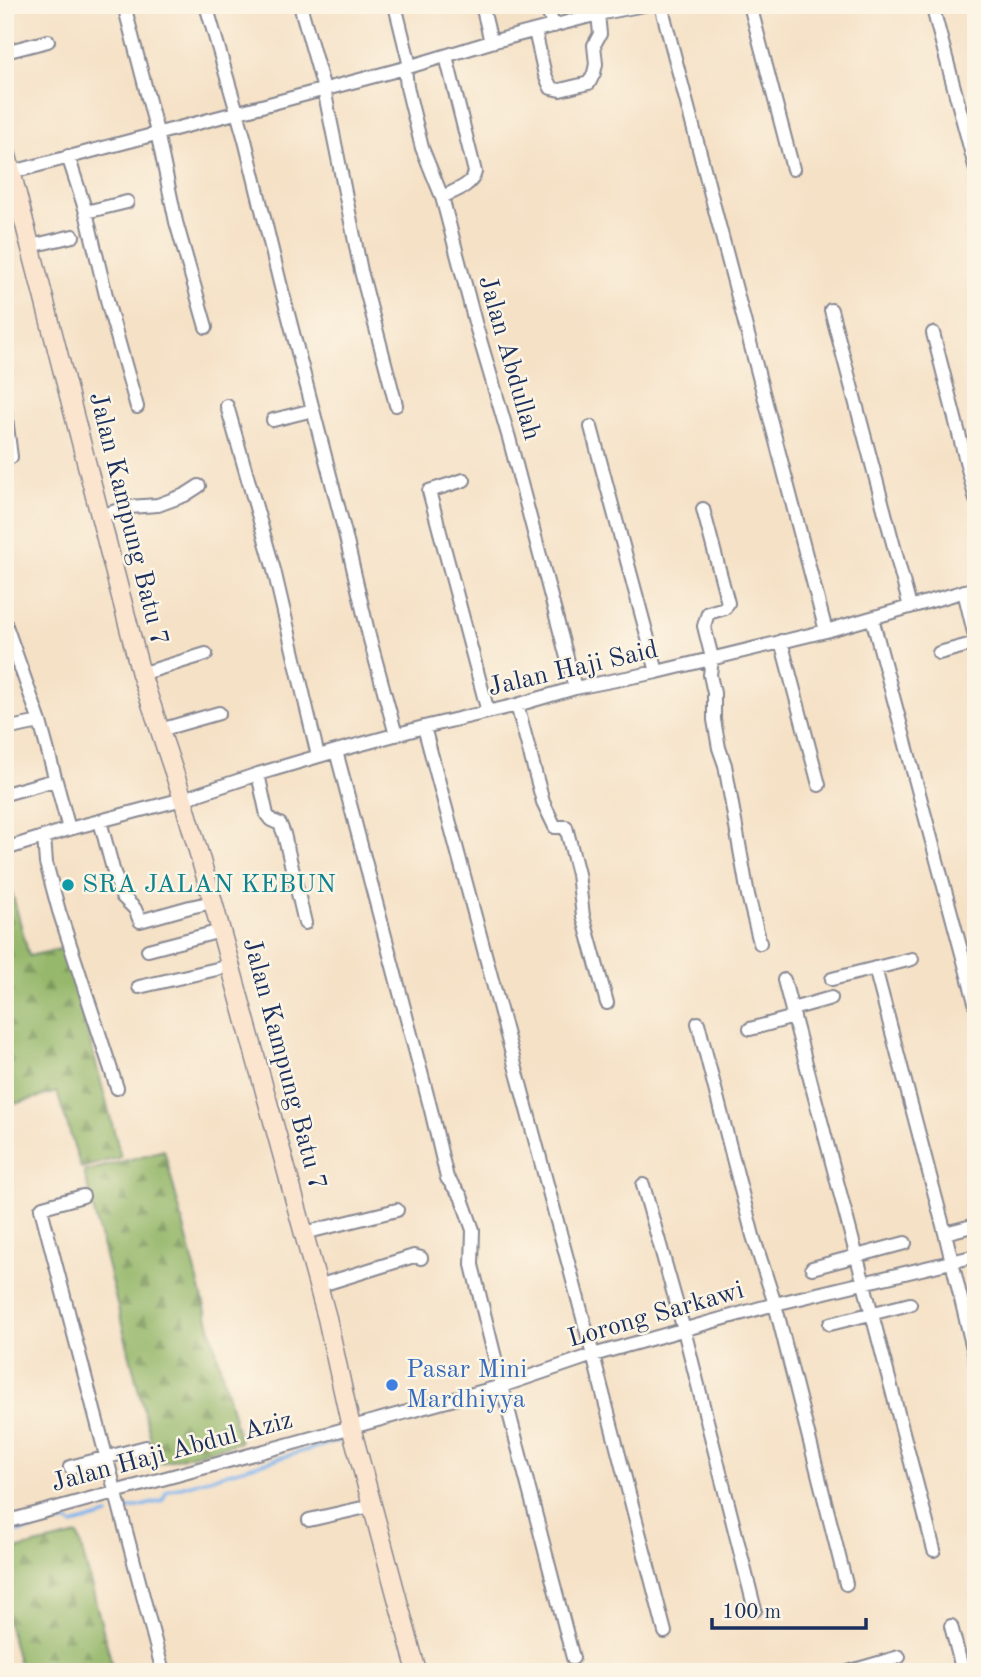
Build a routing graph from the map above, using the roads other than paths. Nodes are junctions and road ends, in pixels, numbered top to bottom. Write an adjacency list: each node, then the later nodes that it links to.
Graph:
1 (124, 5): 21 (street)
2 (206, 5): 20 (street)
3 (300, 5): 19 (street)
4 (395, 5): 18 (street, Jalan Abdullah)
5 (482, 5): 15 (street)
6 (545, 5): 12 (street)
7 (644, 5): 11 (street)
8 (661, 5): 52 (street)
9 (750, 5): 24 (street)
10 (932, 5): 25 (street)
11 (598, 14): 12 (street); 13 (street)
12 (554, 26): 13 (street)
13 (535, 31): 15 (street)
14 (48, 41): 16 (street)
15 (491, 42): 17 (street)
16 (5, 52)
17 (446, 56): 18 (street); 27 (street)
18 (407, 67): 19 (street); 27 (street, Jalan Abdullah)
19 (324, 89): 20 (street); 35 (street)
20 (237, 113): 21 (street); 39 (street)
21 (157, 132): 23 (street); 33 (street)
22 (5, 148): 26 (street, Jalan Kampung Batu 7)
23 (68, 156): 26 (street); 29 (street)
24 (793, 169)
25 (976, 170)
26 (8, 173): 31 (street, Jalan Kampung Batu 7)
27 (442, 197): 60 (street, Jalan Abdullah)
28 (127, 202): 29 (street)
29 (86, 212): 37 (street)
30 (74, 236): 31 (street)
31 (32, 246): 47 (street, Jalan Kampung Batu 7)
32 (831, 310): 49 (street)
33 (206, 327)
34 (933, 333): 45 (street)
35 (396, 405)
36 (227, 406): 70 (street)
37 (137, 407)
38 (5, 410): 42 (street)
39 (313, 410): 40 (street); 68 (street)
40 (274, 420)
41 (591, 427): 58 (street)
42 (11, 457)
43 (464, 480): 62 (street)
44 (199, 486): 47 (street)
45 (976, 500)
46 (704, 509): 57 (street)
47 (100, 516): 59 (street, Jalan Kampung Batu 7)
48 (970, 589): 49 (street, Jalan Haji Said); 54 (street)
49 (910, 607): 50 (street, Jalan Haji Said)
50 (872, 618): 52 (street, Jalan Haji Said); 93 (street)
51 (5, 623): 64 (street)
52 (826, 631): 53 (street, Jalan Haji Said)
53 (781, 641): 57 (street, Jalan Haji Said); 73 (street)
54 (976, 642): 55 (street)
55 (939, 653)
56 (206, 654): 59 (street)
57 (712, 659): 58 (street, Jalan Haji Said); 83 (street)
58 (657, 673): 60 (street, Jalan Haji Said)
59 (141, 674): 67 (street, Jalan Kampung Batu 7)
60 (575, 688): 61 (street, Jalan Haji Said)
61 (517, 705): 62 (street, Jalan Haji Said); 92 (street)
62 (488, 712): 65 (street, Jalan Haji Said)
63 (219, 713): 67 (street)
64 (40, 722): 66 (street); 72 (street)
65 (424, 727): 68 (street, Jalan Haji Said); 117 (street)
66 (5, 729)
67 (160, 730): 75 (street, Jalan Kampung Batu 7)
68 (396, 735): 69 (street, Jalan Haji Said)
69 (337, 751): 70 (street, Jalan Haji Said); 119 (street)
70 (318, 757): 71 (street, Jalan Haji Said)
71 (258, 774): 75 (street, Jalan Haji Said); 81 (street)
72 (55, 780): 74 (street); 77 (street)
73 (819, 785)
74 (5, 794)
75 (183, 799): 76 (street, Jalan Haji Said); 80 (street, Jalan Kampung Batu 7)
76 (100, 821): 77 (street, Jalan Haji Said); 80 (street)
77 (69, 830): 78 (street, Jalan Haji Said)
78 (44, 837): 79 (street, Jalan Haji Said); 97 (street)
79 (5, 849)
80 (213, 902): 82 (street, Jalan Kampung Batu 7)
81 (305, 923)
82 (220, 931): 84 (street); 86 (street, Jalan Kampung Batu 7)
83 (760, 943)
84 (148, 950)
85 (912, 959): 87 (street)
86 (230, 966): 90 (street); 102 (street, Jalan Kampung Batu 7)
87 (875, 968): 88 (street); 103 (street)
88 (832, 979)
89 (784, 980): 94 (street)
90 (139, 987)
91 (831, 998): 94 (street)
92 (607, 1003)
93 (976, 1006)
94 (793, 1013): 96 (street); 105 (street)
95 (698, 1023): 112 (street)
96 (750, 1028)
97 (117, 1088)
98 (643, 1185): 116 (street)
99 (83, 1196): 122 (street)
100 (397, 1210): 102 (street)
101 (976, 1225): 103 (street)
102 (304, 1233): 111 (street, Jalan Kampung Batu 7)
103 (945, 1233): 108 (street)
104 (905, 1243): 105 (street)
105 (856, 1256): 109 (street); 110 (street)
106 (976, 1256): 108 (street, Lorong Sarkawi)
107 (421, 1258): 111 (street)
108 (952, 1261): 110 (street, Lorong Sarkawi); 118 (street)
109 (812, 1268)
110 (863, 1283): 112 (street, Lorong Sarkawi); 114 (street)
111 (318, 1286): 120 (street, Jalan Kampung Batu 7)
112 (775, 1304): 116 (street, Lorong Sarkawi); 129 (street)
113 (910, 1304): 114 (street)
114 (871, 1313): 115 (street); 128 (street)
115 (830, 1324)
116 (684, 1330): 117 (street, Lorong Sarkawi); 130 (street)
117 (593, 1355): 119 (street, Lorong Sarkawi); 132 (street)
118 (976, 1361)
119 (502, 1386): 120 (street, Lorong Sarkawi); 134 (street)
120 (351, 1427): 124 (street, Jalan Haji Abdul Aziz); 125 (street, Jalan Kampung Batu 7)
121 (146, 1447): 122 (street)
122 (107, 1457): 123 (street); 124 (street)
123 (70, 1467)
124 (117, 1492): 127 (street, Jalan Haji Abdul Aziz); 136 (street)
125 (372, 1507): 126 (street); 137 (street, Jalan Kampung Batu 7)
126 (309, 1520)
127 (5, 1522)
128 (934, 1550)
129 (846, 1584)
130 (755, 1610)
131 (951, 1626): 138 (street)
132 (665, 1632)
133 (899, 1657): 135 (street)
134 (573, 1658)
135 (855, 1671)
136 (163, 1672)
137 (417, 1672)
138 (963, 1672)

